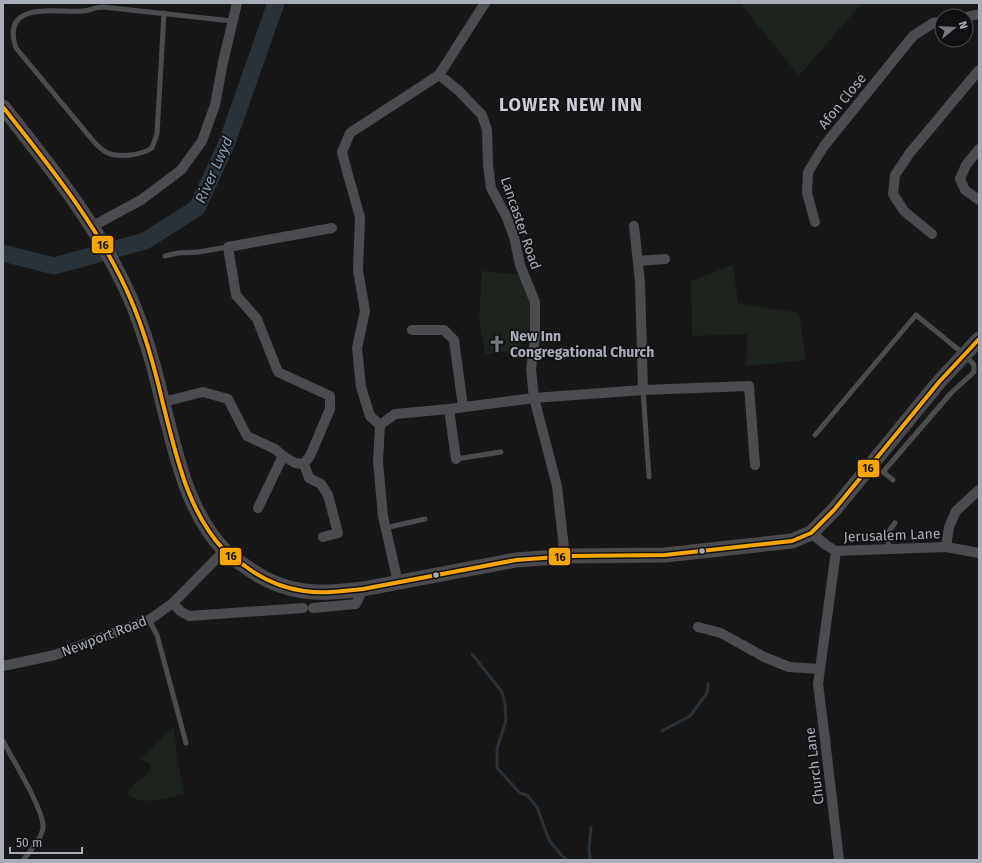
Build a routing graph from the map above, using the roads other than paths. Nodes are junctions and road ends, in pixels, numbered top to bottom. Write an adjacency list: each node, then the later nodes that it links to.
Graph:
1 (237, 3): 5 (street)
2 (485, 3): 9 (street)
3 (20, 11): 4 (lane)
4 (164, 13): 5 (lane); 7 (lane)
5 (232, 21): 14 (street)
6 (934, 23): 13 (street, Afon Close)
7 (7, 33)
8 (979, 70): 17 (street)
9 (439, 75): 26 (street, Lancaster Road); 30 (street)
10 (3, 107): 14 (street)
11 (979, 149): 12 (street)
12 (979, 200)
13 (815, 222)
14 (93, 226): 27 (street)
15 (634, 226): 21 (street)
16 (332, 228): 18 (street)
17 (932, 234)
18 (228, 246): 19 (lane); 35 (street)
19 (165, 256)
20 (665, 259): 21 (street)
21 (638, 261): 25 (street)
22 (412, 330): 28 (street)
23 (979, 340): 24 (street)
24 (965, 355): 31 (lane); 38 (lane); 44 (street)
25 (643, 390): 26 (street); 36 (street); 37 (lane)
26 (534, 398): 28 (street); 51 (street, Lancaster Road)
27 (163, 402): 33 (street); 49 (street)
28 (463, 407): 29 (street)
29 (449, 409): 30 (street); 34 (street)
30 (380, 425): 43 (street)
31 (815, 435)
32 (501, 452): 34 (lane)
33 (283, 456): 35 (street); 40 (street)
34 (456, 459)
35 (304, 464): 45 (street)
36 (755, 465)
37 (649, 477)
38 (893, 480)
39 (979, 490): 46 (street)
40 (258, 508)
41 (425, 519): 43 (lane)
42 (895, 523): 48 (lane)
43 (385, 528): 52 (street)
44 (812, 533): 47 (street, Jerusalem Lane); 51 (street)
45 (323, 537)
46 (946, 547): 48 (street, Jerusalem Lane); 50 (street, Jerusalem Lane)
47 (836, 550): 48 (street, Jerusalem Lane); 58 (street, Church Lane)
48 (888, 550)
49 (224, 551): 53 (street); 54 (street, Newport Road)
50 (979, 553)
51 (565, 557): 52 (street)
52 (398, 583): 53 (street)
53 (363, 589): 54 (street)
54 (173, 604): 55 (street, Newport Road)
55 (149, 620): 57 (street, Newport Road); 60 (lane)
56 (698, 627): 58 (street)
57 (3, 666)
58 (820, 669): 62 (street, Church Lane)
59 (3, 741): 61 (lane)
60 (186, 743)
61 (23, 860)
62 (839, 860)

